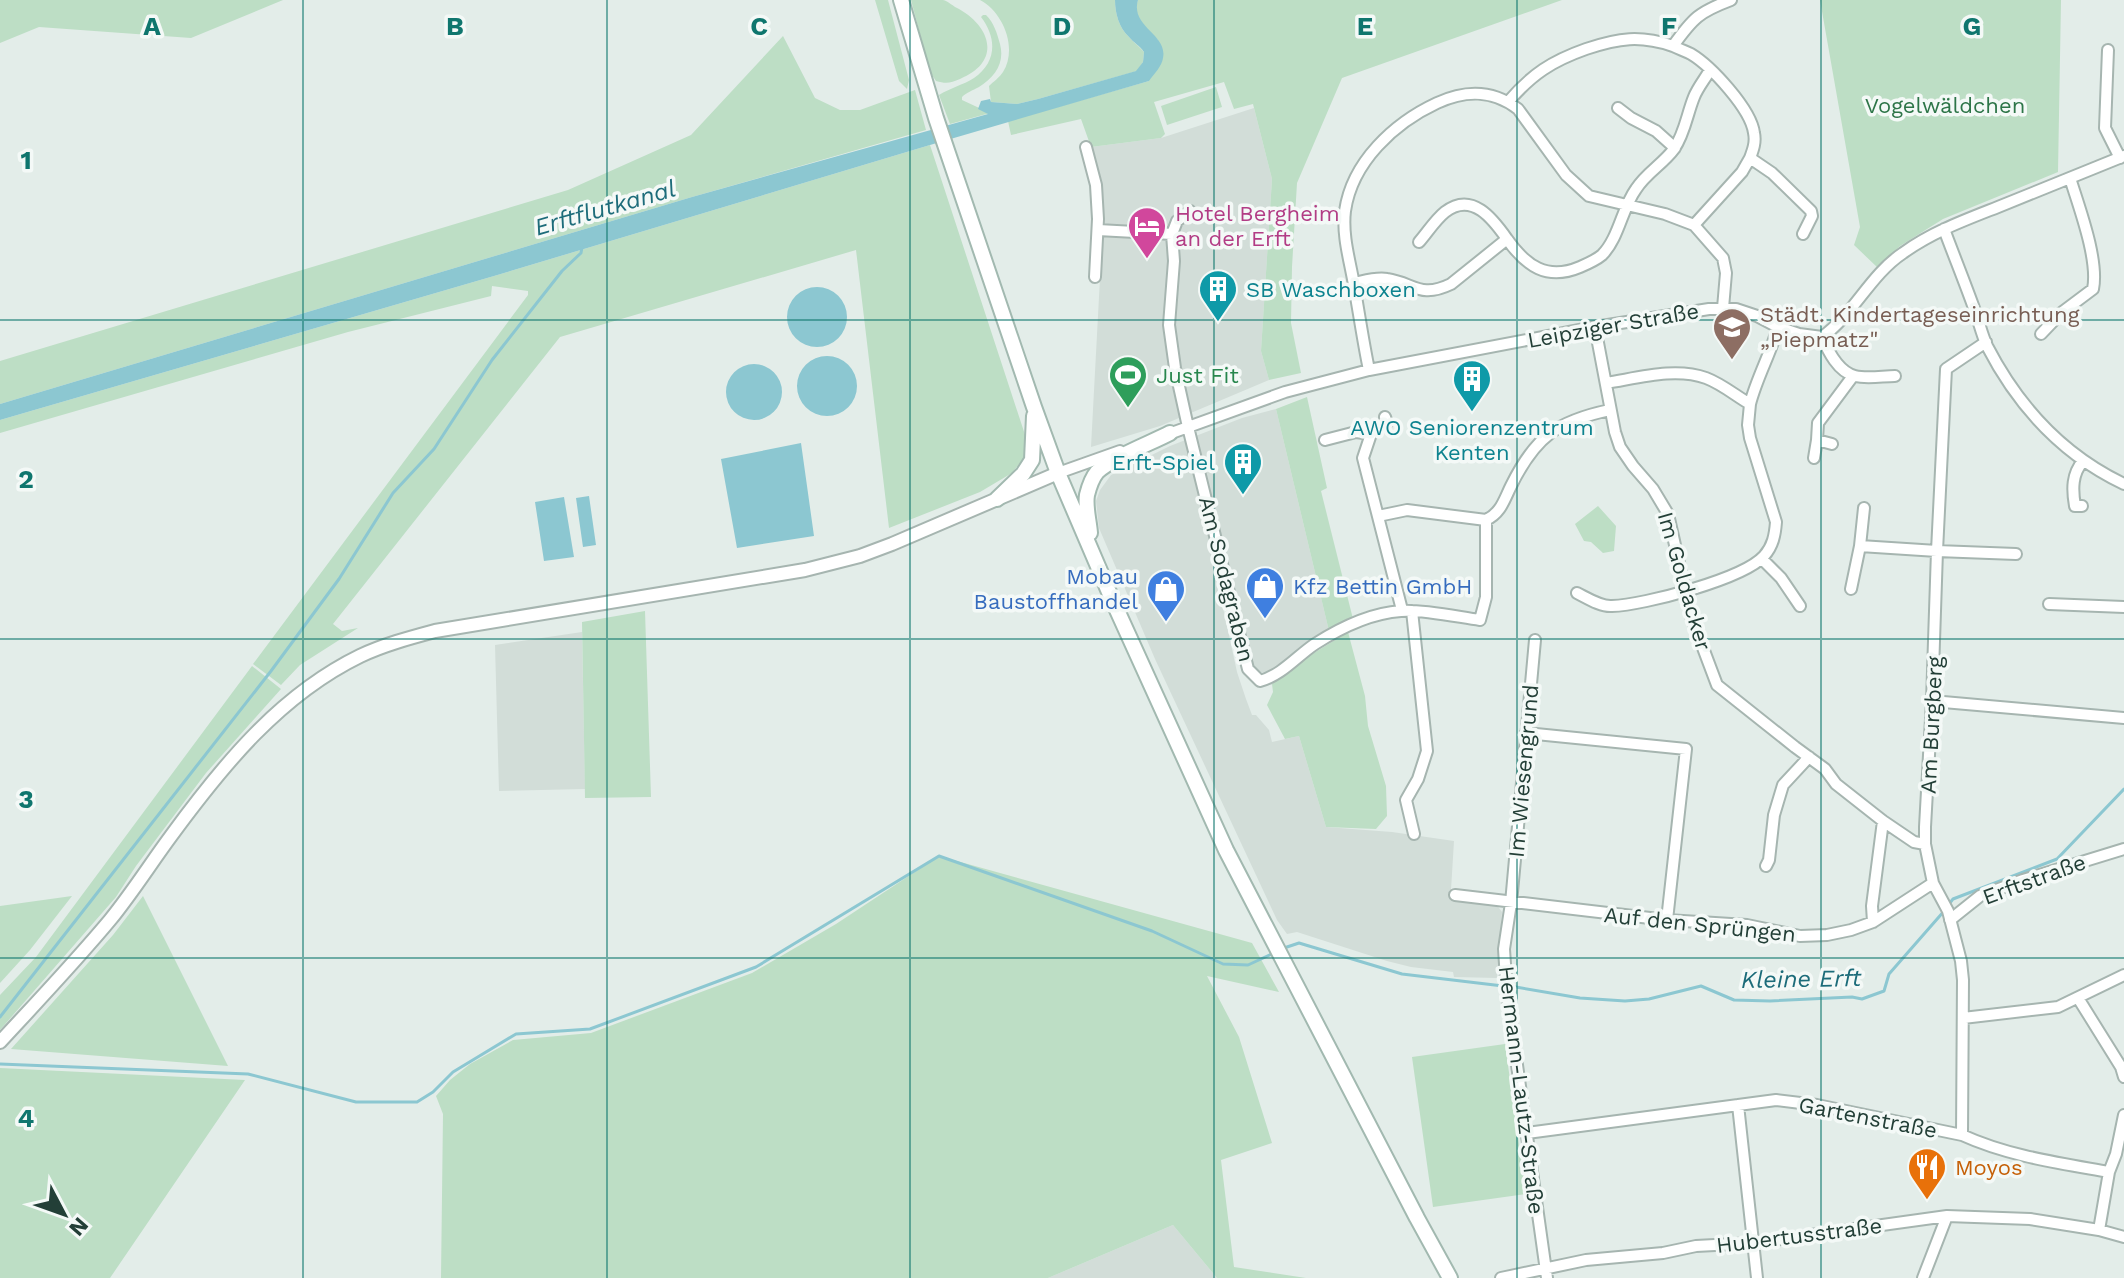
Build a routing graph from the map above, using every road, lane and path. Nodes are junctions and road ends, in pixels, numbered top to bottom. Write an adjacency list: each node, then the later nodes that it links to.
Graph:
1 (901, 0): 35 (main road)
2 (1731, 0): 3 (street)
3 (1673, 46): 5 (street); 6 (street)
4 (2108, 50): 10 (street)
5 (1710, 70): 9 (street); 11 (street)
6 (1508, 102): 13 (street); 23 (street)
7 (1618, 108): 9 (street)
8 (1086, 147): 17 (street)
9 (1675, 148): 13 (street)
10 (2122, 157): 12 (street)
11 (1750, 158): 15 (street); 19 (street)
12 (2070, 178): 16 (street); 27 (street)
13 (1627, 206): 15 (street); 20 (street)
14 (1190, 211): 18 (street)
15 (1694, 225): 24 (street)
16 (1944, 229): 28 (street); 29 (street)
17 (1098, 230): 18 (street); 22 (street)
18 (1172, 234): 38 (street)
19 (1803, 234)
20 (1507, 239): 21 (street); 23 (street)
21 (1419, 242)
22 (1095, 277)
23 (1354, 283): 30 (street)
24 (1723, 308): 25 (street, Leipziger Straße); 26 (street, Leipziger Straße)
25 (1595, 327): 30 (street, Leipziger Straße); 33 (street, Im Goldacker)
26 (1778, 327): 28 (street, Leipziger Straße); 34 (street)
27 (2041, 334)
28 (1822, 337): 31 (street)
29 (1986, 342): 45 (street); 54 (street, Am Burgberg)
30 (1369, 370): 38 (street, Leipziger Straße)
31 (1853, 376): 32 (street); 42 (street)
32 (1895, 376)
33 (1606, 383): 34 (street); 36 (street, Im Goldacker)
34 (1750, 404): 57 (street)
35 (1034, 407): 46 (main road); 48 (main road)
36 (1610, 410): 52 (street); 59 (street, Im Goldacker)
37 (1385, 417): 40 (street)
38 (1188, 427): 39 (street, Leipziger Straße); 64 (street, Am Sodagraben)
39 (1170, 433): 46 (street, Leipziger Straße); 55 (main road)
40 (1371, 434): 41 (street); 51 (street)
41 (1325, 440)
42 (1817, 440): 43 (street); 44 (street)
43 (1832, 444)
44 (1814, 458)
45 (2083, 461): 47 (street); 49 (street)
46 (1058, 473): 48 (street); 55 (main road)
47 (2124, 484)
48 (997, 499): 84 (street)
49 (2082, 506)
50 (1864, 508): 53 (street)
51 (1378, 516): 52 (street); 64 (street)
52 (1486, 520): 64 (street, Am Sodagraben)
53 (1860, 546): 54 (street); 58 (street)
54 (1937, 551): 56 (street); 66 (street, Am Burgberg)
55 (1093, 553): 96 (main road)
56 (2016, 554)
57 (1762, 559): 59 (street); 62 (street)
58 (1851, 589)
59 (1687, 592): 60 (street); 69 (street, Im Goldacker)
60 (1577, 593)
61 (2049, 604): 63 (street)
62 (1800, 606)
63 (2124, 607)
64 (1407, 611): 71 (street)
65 (1535, 640): 68 (street, Im Wiesengrund)
66 (1932, 701): 67 (street); 72 (street, Am Burgberg)
67 (2124, 718)
68 (1526, 733): 77 (street, Im Wiesengrund); 79 (street)
69 (1809, 757): 70 (street, Im Goldacker); 74 (street)
70 (1883, 821): 72 (street, Im Goldacker); 80 (street)
71 (1414, 834)
72 (1925, 844): 75 (street, Am Burgberg)
73 (2124, 849): 78 (street, Erftstraße)
74 (1766, 866)
75 (1933, 883): 78 (street, Am Burgberg); 80 (street, Auf den Sprüngen)
76 (1455, 895): 77 (street, Auf den Sprüngen)
77 (1511, 903): 79 (street, Auf den Sprüngen); 88 (street, Hermann-Lautz-Straße)
78 (1949, 916): 83 (street, Am Burgberg)
79 (1667, 920): 80 (street, Auf den Sprüngen)
80 (1873, 922)
81 (2124, 975): 82 (street)
82 (2078, 998): 83 (street); 85 (street)
83 (1963, 1018): 89 (street, Am Burgberg)
84 (0, 1042)
85 (2124, 1077)
86 (1738, 1105): 88 (street, Gartenstraße); 89 (street, Gartenstraße); 94 (street)
87 (2124, 1115): 90 (street)
88 (1527, 1133): 95 (street, Hermann-Lautz-Straße)
89 (1962, 1135): 90 (street, Gartenstraße)
90 (2109, 1172): 92 (street)
91 (1947, 1216): 92 (street, Hubertusstraße); 94 (street, Hubertusstraße); 99 (street)
92 (2099, 1230): 93 (street, Hubertusstraße)
93 (2124, 1237)
94 (1753, 1243): 95 (street, Hubertusstraße); 98 (street)
95 (1546, 1273): 97 (street, Hubertusstraße)
96 (1450, 1278)
97 (1501, 1278)
98 (1757, 1278)
99 (1923, 1278)

